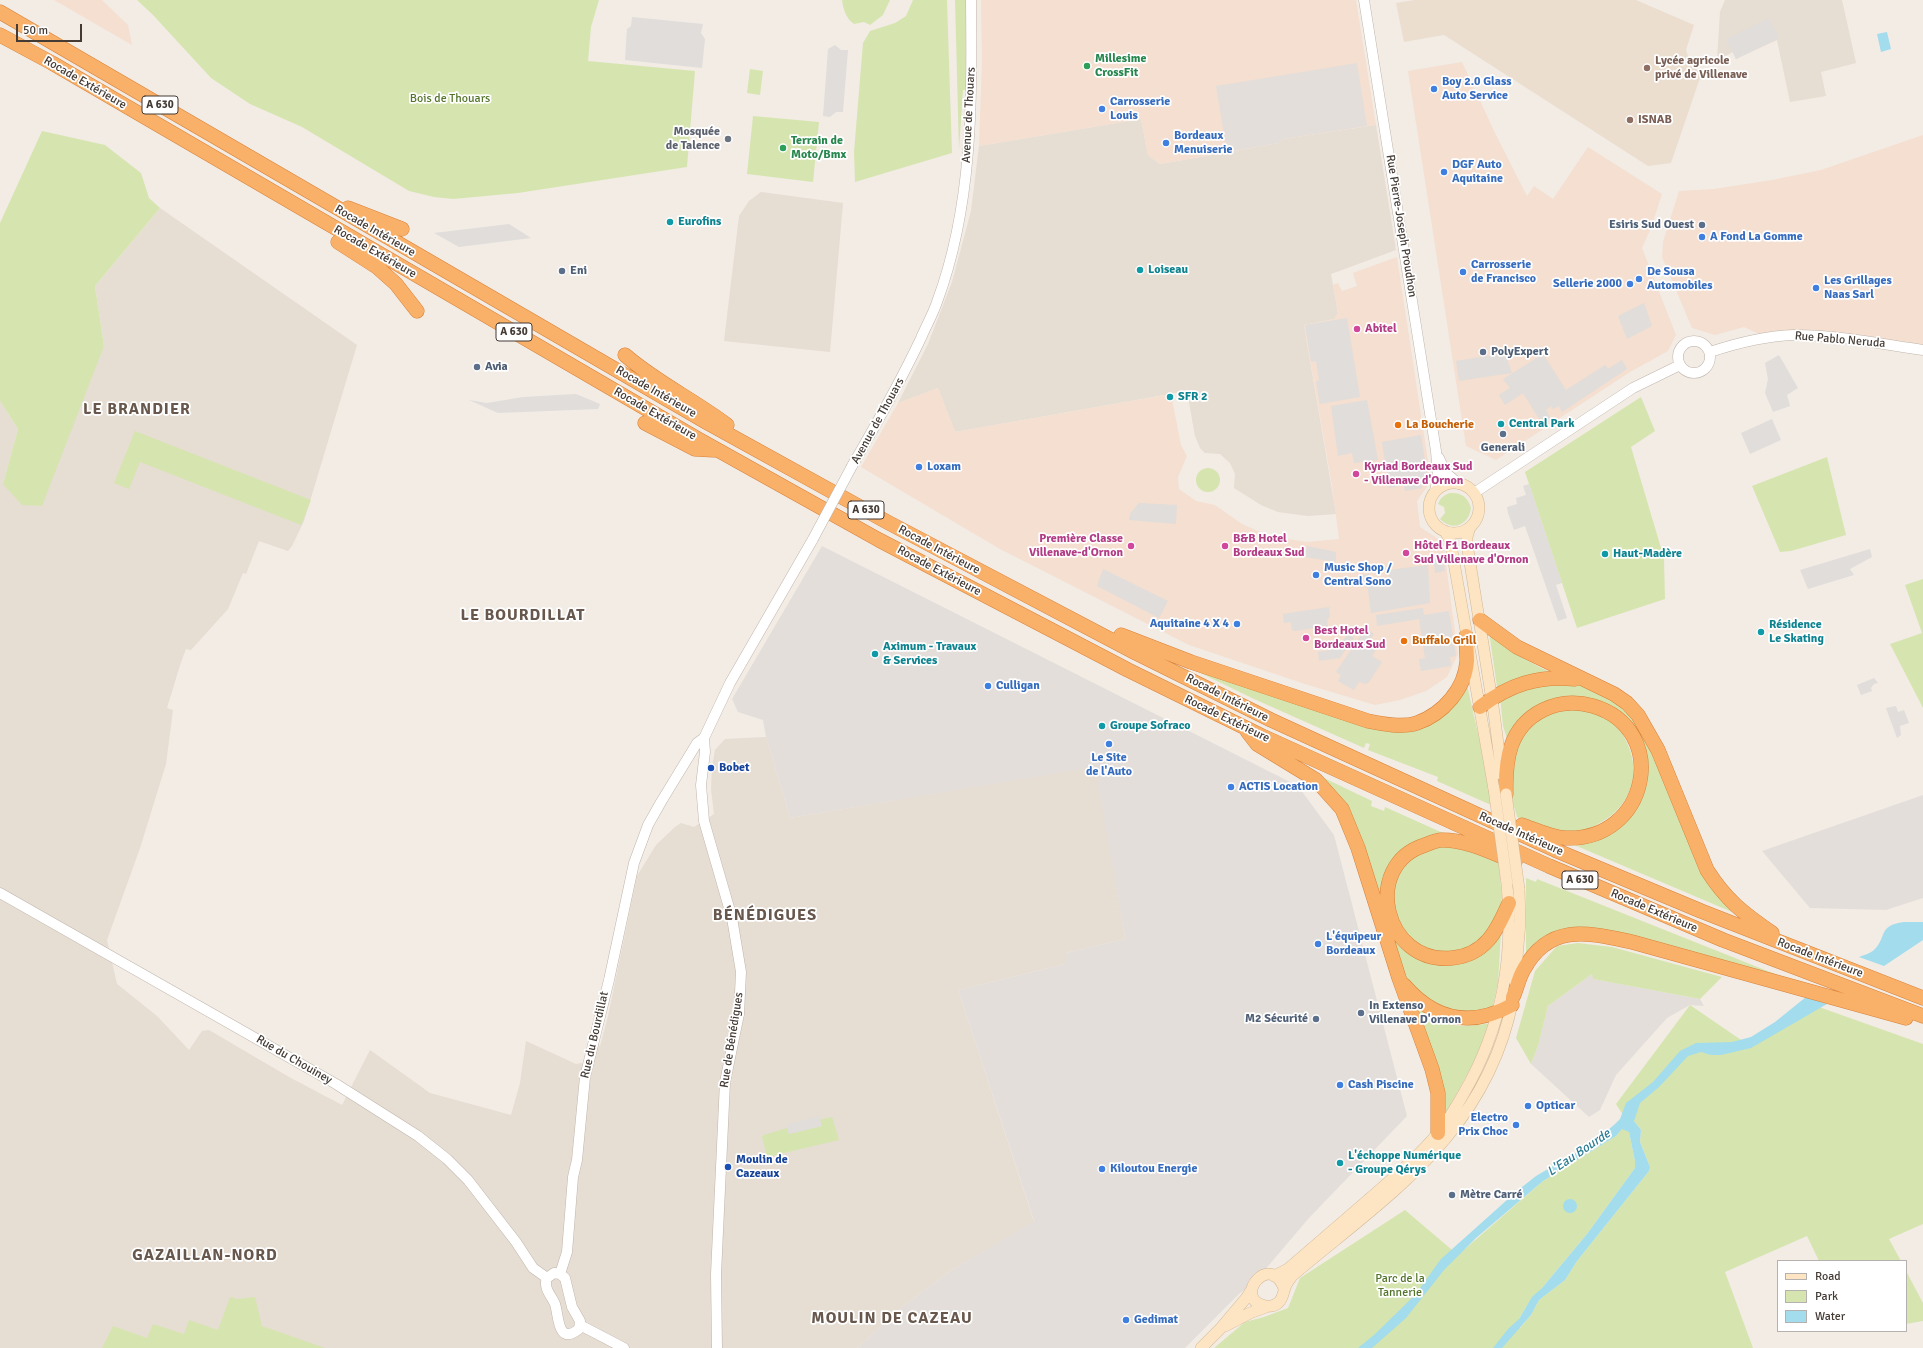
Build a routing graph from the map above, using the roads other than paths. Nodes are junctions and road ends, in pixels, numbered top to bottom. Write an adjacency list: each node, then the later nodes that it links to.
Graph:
1 (971, 0): 29 (street, Avenue de Thouars, bridge)
2 (1364, 0): 15 (street, Rue Pierre-Joseph Proudhon)
3 (0, 12): 5 (highway, Rocade Intérieure / A 630)
4 (0, 35): 6 (highway, Rocade Extérieure / A 630)
5 (319, 198): 7 (highway); 16 (highway, Rocade Intérieure / A 630)
6 (307, 213): 8 (highway); 14 (highway, Rocade Extérieure / A 630)
7 (402, 229)
8 (416, 311)
9 (1923, 350): 10 (street, Rue Pablo Neruda)
10 (1710, 352): 12 (street); 12 (street)
11 (625, 355): 16 (highway)
12 (1680, 365): 19 (street)
13 (645, 423): 14 (highway)
14 (720, 451): 28 (highway, Rocade Extérieure / A 630)
15 (1436, 452): 17 (street, Rue Pierre-Joseph Proudhon); 18 (street, Rue Pierre-Joseph Proudhon)
16 (767, 455): 22 (highway, Rocade Intérieure / A 630)
17 (1459, 484): 18 (main road); 19 (main road)
18 (1435, 492): 21 (main road)
19 (1474, 493): 20 (main road)
20 (1470, 527): 21 (main road); 23 (main road)
21 (1445, 531): 24 (main road)
22 (1014, 590): 24 (highway); 31 (highway, Rocade Intérieure / A 630)
23 (1480, 620): 25 (highway); 26 (main road)
24 (1466, 636): 27 (main road)
25 (1585, 680): 26 (highway); 36 (highway)
26 (1492, 698): 27 (highway); 30 (main road)
27 (1480, 707): 30 (main road)
28 (1245, 727): 35 (highway, Rocade Extérieure / A 630); 37 (highway)
29 (704, 738): 32 (street, Avenue de Thouars); 53 (street, Rue de Bénédigues)
30 (1500, 791): 31 (highway); 34 (main road, bridge); 39 (main road, bridge)
31 (1430, 792): 36 (highway, Rocade Intérieure / A 630)
32 (661, 802): 44 (street, Rue du Bourdillat)
33 (0, 893): 46 (street, Rue du Chouiney)
34 (1509, 903): 35 (highway); 40 (main road)
35 (1723, 940): 41 (highway, Rocade Extérieure / A 630)
36 (1793, 948): 38 (highway, Rocade Intérieure / A 630)
37 (1399, 978): 40 (highway); 43 (highway)
38 (1923, 998)
39 (1512, 1001): 40 (highway); 42 (highway); 47 (main road)
40 (1499, 1012): 43 (main road)
41 (1923, 1016)
42 (1923, 1023)
43 (1438, 1133): 45 (main road)
44 (560, 1274): 46 (street); 50 (street)
45 (1274, 1276): 47 (main road); 48 (main road)
46 (546, 1278): 50 (street)
47 (1284, 1288): 49 (main road)
48 (1252, 1289): 49 (main road); 51 (main road)
49 (1266, 1307): 51 (main road)
50 (580, 1325): 52 (street)
51 (1220, 1329): 54 (main road)
52 (624, 1348)
53 (717, 1348)
54 (1201, 1348)

